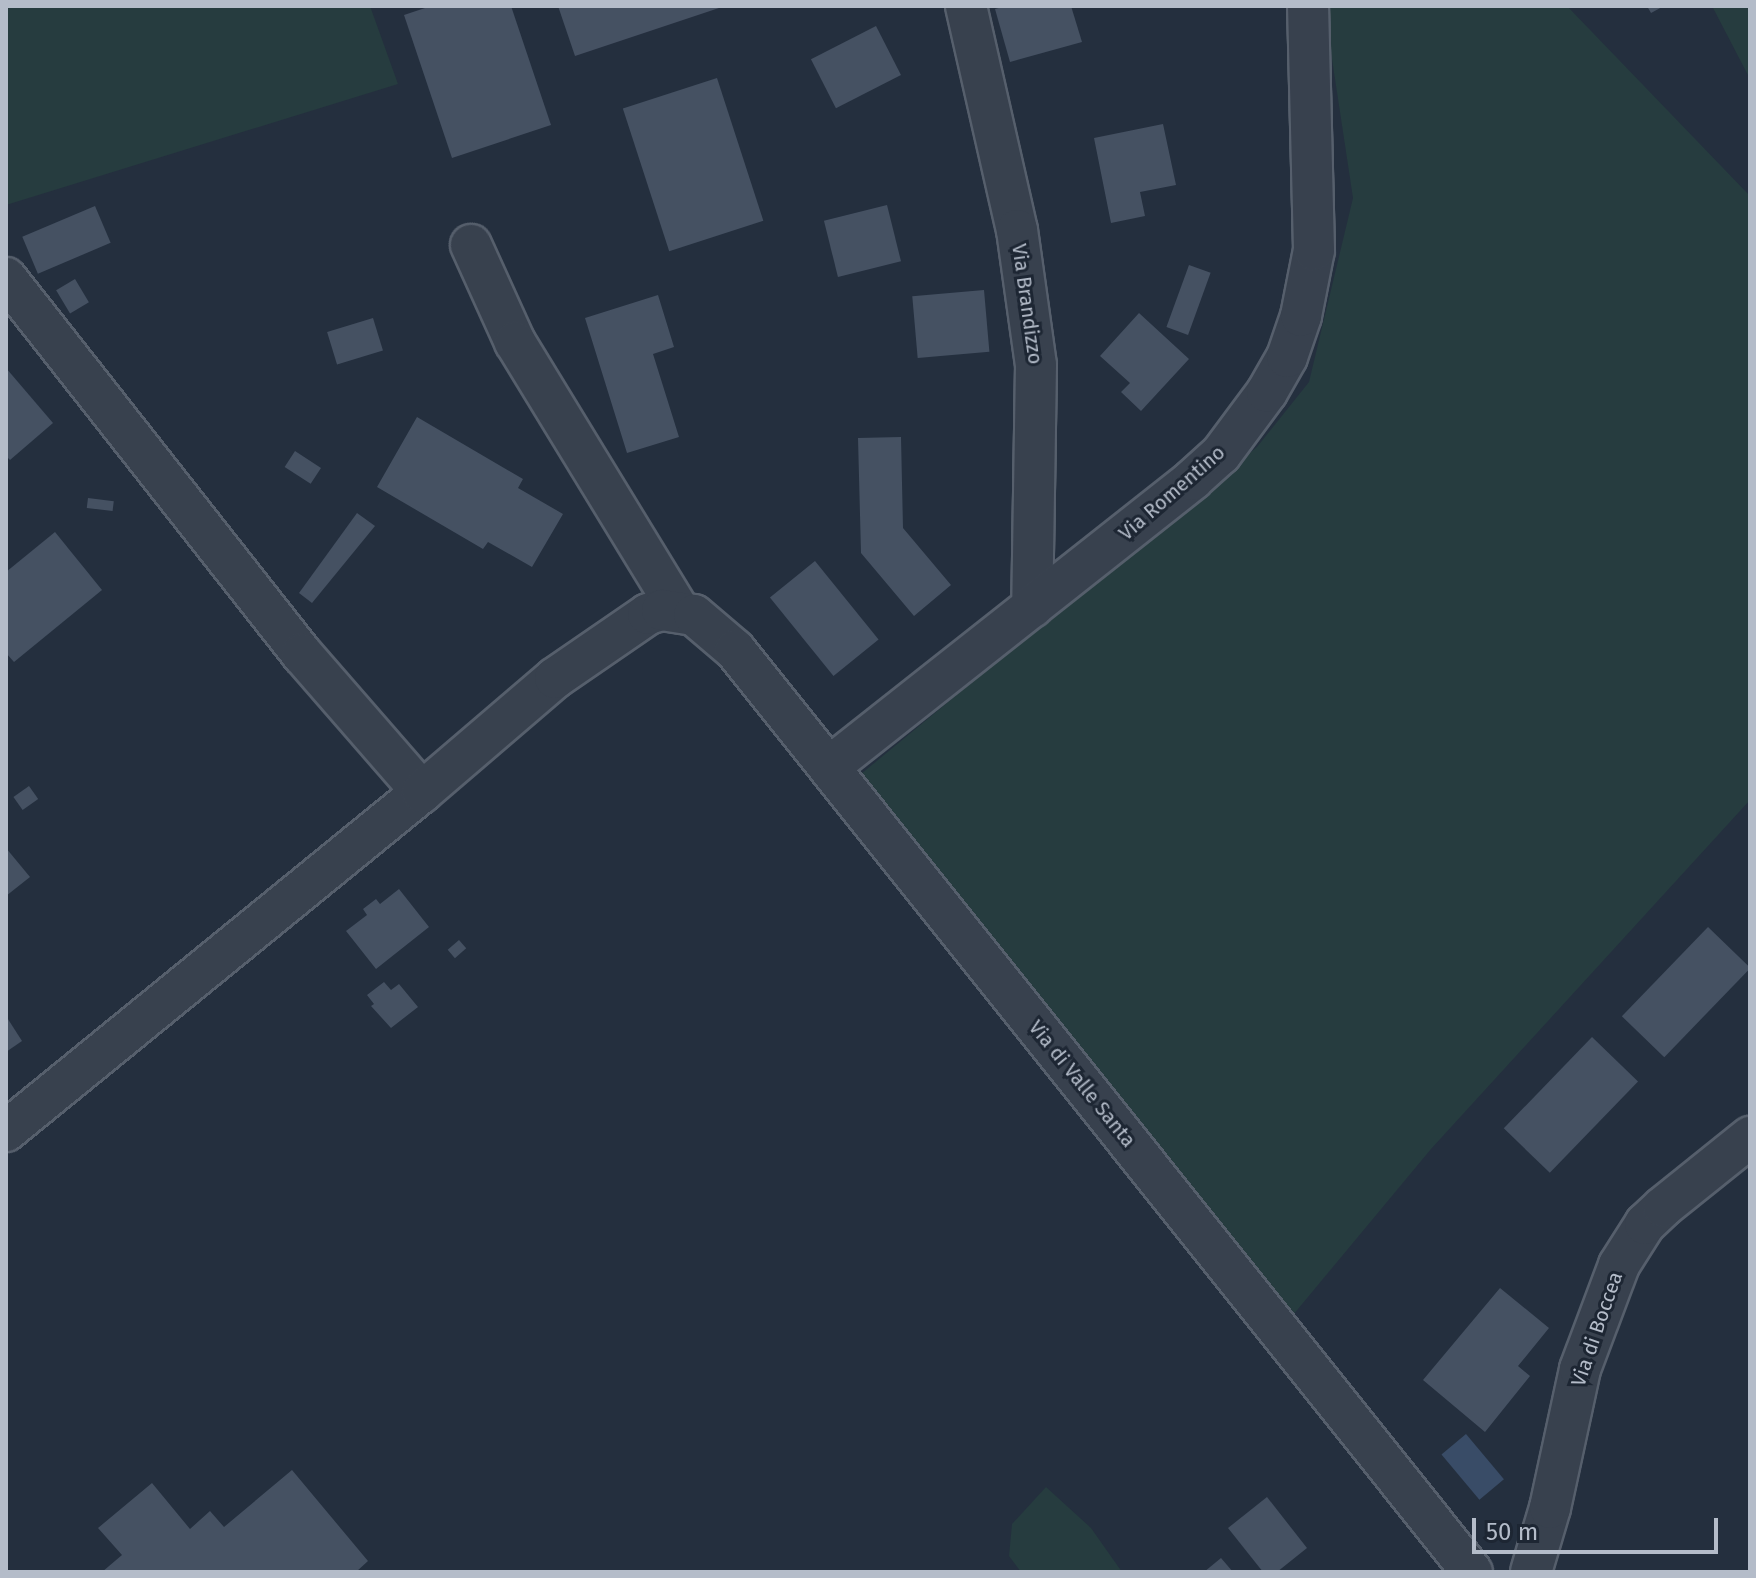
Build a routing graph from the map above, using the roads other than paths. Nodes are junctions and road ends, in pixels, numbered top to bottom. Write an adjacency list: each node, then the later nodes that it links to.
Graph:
1 (966, 6): 5 (street, Via Brandizzo)
2 (1308, 6): 5 (street, Via Romentino)
3 (471, 245): 6 (street)
4 (6, 278): 8 (street)
5 (1032, 607): 7 (street, Via Romentino)
6 (679, 611): 7 (street, Via di Valle Santa); 8 (street)
7 (829, 767): 11 (street, Via di Valle Santa)
8 (422, 792): 9 (street)
9 (6, 1131)
10 (1750, 1137): 12 (street, Via di Boccea)
11 (1472, 1572)
12 (1531, 1572)

